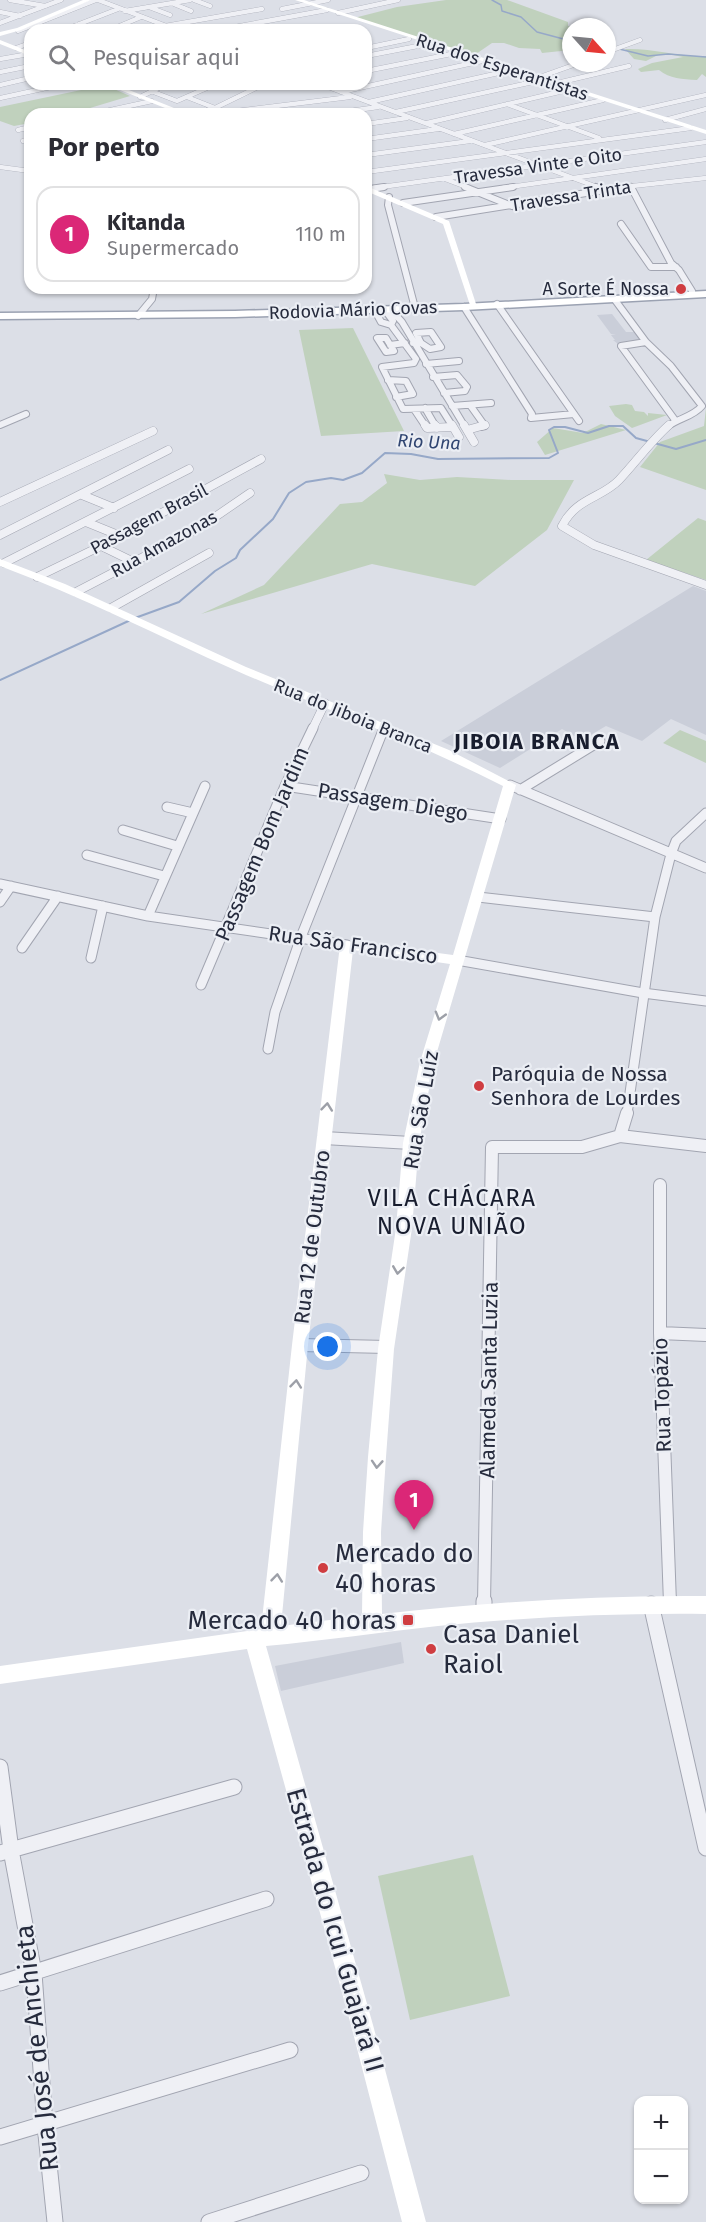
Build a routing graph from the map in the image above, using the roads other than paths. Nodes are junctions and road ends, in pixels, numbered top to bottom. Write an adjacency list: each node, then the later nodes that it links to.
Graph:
1 (10, 0): 13 (street)
2 (61, 0): 13 (street)
3 (85, 0): 29 (main road)
4 (97, 0): 14 (street); 30 (street)
5 (162, 0): 11 (street)
6 (192, 0): 11 (street); 15 (street)
7 (298, 0): 12 (main road, Rua dos Esperantistas)
8 (328, 0): 12 (street)
9 (398, 0): 24 (street)
10 (129, 3): 14 (street)
11 (171, 3): 17 (street); 21 (street)
12 (310, 4): 16 (main road, Rua dos Esperantistas); 16 (street)
13 (45, 6): 26 (street)
14 (111, 6): 18 (street)
15 (210, 6)
16 (318, 6): 20 (main road, Rua dos Esperantistas)
17 (149, 7): 22 (street); 25 (street)
18 (118, 9): 22 (street); 31 (street)
19 (262, 9): 34 (street)
20 (327, 9): 24 (main road, Rua dos Esperantistas); 35 (street)
21 (191, 10)
22 (124, 11): 27 (street)
23 (0, 12): 26 (street)
24 (338, 13): 36 (main road, Rua dos Esperantistas)
25 (170, 15)
26 (21, 16): 28 (street)
27 (141, 17): 32 (street); 33 (street)
28 (0, 23)
29 (31, 24)
30 (34, 24)
31 (79, 24)
32 (124, 24)
33 (160, 24)
34 (176, 24)
35 (249, 24)
36 (370, 24)
37 (372, 25): 46 (main road, Rua dos Esperantistas)
38 (24, 27): 40 (main road)
39 (24, 28): 40 (street)
40 (18, 30): 41 (main road); 44 (main road)
41 (0, 34)
42 (409, 39): 49 (street)
43 (640, 39): 50 (street)
44 (0, 40): 48 (main road)
45 (24, 44): 48 (street)
46 (428, 44): 52 (main road, Rua dos Esperantistas); 54 (street)
47 (0, 47): 48 (street)
48 (12, 47): 51 (main road)
49 (372, 47)
50 (616, 49)
51 (24, 52)
52 (456, 53): 56 (main road, Rua dos Esperantistas); 57 (street)
53 (24, 55): 55 (street)
54 (372, 55)
55 (0, 59)
56 (482, 61): 61 (main road, Rua dos Esperantistas); 66 (street)
57 (399, 64): 60 (street); 66 (street)
58 (629, 66): 75 (street)
59 (24, 67): 64 (street)
60 (372, 69)
61 (512, 70): 70 (main road, Rua dos Esperantistas); 74 (street)
62 (562, 70): 70 (street)
63 (372, 71): 65 (street)
64 (0, 72)
65 (380, 73)
66 (425, 74): 68 (street); 71 (street)
67 (389, 76): 71 (street)
68 (435, 78)
69 (24, 79): 73 (street)
70 (540, 79): 75 (main road, Rua dos Esperantistas); 91 (street)
71 (399, 80): 76 (street)
72 (444, 81): 74 (street)
73 (0, 84)
74 (453, 84): 94 (street)
75 (553, 84): 83 (main road, Rua dos Esperantistas)
76 (372, 86)
77 (37, 90): 90 (street)
78 (125, 90): 88 (main road)
79 (200, 90): 89 (street)
80 (252, 90): 100 (street)
81 (336, 90): 85 (street)
82 (351, 90): 85 (street)
83 (572, 90): 92 (main road, Rua dos Esperantistas); 95 (street)
84 (151, 91): 88 (street); 89 (street)
85 (341, 92): 87 (street)
86 (706, 95): 106 (street)
87 (353, 96): 94 (street); 101 (street)
88 (140, 97): 93 (main road)
89 (187, 97): 99 (street)
90 (0, 98)
91 (455, 99): 104 (street); 107 (street)
92 (603, 100): 106 (main road, Rua dos Esperantistas); 109 (street)
93 (152, 101): 97 (street); 98 (main road)
94 (369, 102): 96 (street)
95 (507, 104): 104 (street); 109 (street)
96 (382, 107): 102 (street); 107 (street)
97 (120, 108)
98 (170, 108)
99 (207, 108)
100 (218, 108)
101 (240, 108)
102 (372, 108)
103 (457, 110): 108 (street)
104 (483, 110): 108 (street)
105 (706, 110): 111 (street)
106 (638, 111): 111 (main road, Rua dos Esperantistas); 114 (street)
107 (396, 112): 110 (street)
108 (467, 114): 113 (street)
109 (537, 116): 114 (street); 120 (street)
110 (411, 118): 112 (street); 113 (street)
111 (665, 120): 116 (main road, Rua dos Esperantistas)
112 (372, 123)
113 (426, 123): 117 (street)
114 (568, 127): 124 (street); 128 (street)
115 (24, 128): 118 (street)
116 (691, 128): 119 (main road, Rua dos Esperantistas); 124 (street)
117 (441, 129): 120 (street); 123 (street)
118 (18, 130)
119 (704, 130)
120 (454, 134): 125 (street)
121 (372, 136): 123 (street)
122 (372, 138): 123 (street)
123 (378, 138)
124 (601, 140): 127 (street); 132 (street)
125 (471, 141): 128 (street); 134 (street)
126 (706, 142): 131 (street, Travessa Vinte e Oito)
127 (609, 144)
128 (485, 145): 132 (street)
129 (620, 148): 131 (street)
130 (372, 151): 134 (street)
131 (631, 152): 137 (street, Travessa Vinte e Oito); 138 (street)
132 (503, 153): 136 (street); 137 (street)
133 (372, 154): 134 (street)
134 (378, 154)
135 (706, 159): 138 (street)
136 (439, 162): 142 (street); 143 (street)
137 (538, 165): 143 (street, Travessa Vinte e Oito); 146 (street)
138 (663, 165): 140 (street)
139 (0, 167): 141 (street)
140 (639, 169): 144 (street); 146 (street)
141 (24, 170)
142 (372, 171)
143 (471, 174): 148 (street, Travessa Vinte e Oito)
144 (653, 174)
145 (660, 177): 149 (street)
146 (572, 178): 152 (street); 154 (street)
147 (706, 178): 149 (street, Travessa Trinta)
148 (445, 179): 151 (street, Travessa Vinte e Oito); 154 (street)
149 (673, 182): 150 (street, Travessa Trinta)
150 (630, 186): 152 (street, Travessa Trinta); 160 (street)
151 (372, 188)
152 (604, 190): 157 (street, Travessa Trinta)
153 (372, 191): 155 (main road)
154 (477, 192): 156 (street); 157 (street)
155 (389, 197): 156 (main road); 165 (street)
156 (403, 203): 158 (main road)
157 (512, 206): 158 (street, Travessa Trinta)
158 (436, 217): 166 (main road)
159 (621, 224): 160 (street)
160 (676, 267): 161 (street)
161 (692, 291): 162 (main road, Rodovia Mário Covas); 166 (main road, Rodovia Mário Covas)
162 (706, 292): 164 (main road, Rodovia Mário Covas)
163 (153, 294): 170 (street)
164 (615, 300): 167 (main road, Rodovia Mário Covas); 172 (street)
165 (414, 304): 166 (main road, Rodovia Mário Covas); 170 (main road, Rodovia Mário Covas)
166 (471, 304): 167 (main road, Rodovia Mário Covas); 168 (main road, Rodovia Mário Covas); 187 (street)
167 (497, 304): 187 (street)
168 (387, 309): 170 (main road, Rodovia Mário Covas); 171 (street); 171 (street); 173 (street)
169 (0, 314): 170 (main road, Rodovia Mário Covas)
170 (139, 314)
171 (391, 325): 173 (street)
172 (646, 342): 188 (street); 188 (street)
173 (413, 343): 174 (street); 176 (street); 178 (street)
174 (390, 345)
175 (459, 361): 176 (street)
176 (426, 364): 177 (street)
177 (433, 377): 179 (street); 179 (street)
178 (388, 380): 180 (street); 180 (street)
179 (444, 393): 183 (street)
180 (396, 397): 185 (street)
181 (491, 403): 182 (street)
182 (470, 405): 183 (street); 193 (street)
183 (452, 406): 193 (street)
184 (425, 408): 185 (street); 191 (street); 192 (street)
185 (414, 409): 192 (street)
186 (26, 414): 190 (street)
187 (573, 414): 189 (street)
188 (675, 420): 212 (street)
189 (579, 421)
190 (0, 425)
191 (453, 427): 192 (street); 195 (street)
192 (438, 428)
193 (467, 430): 196 (street)
194 (153, 431): 202 (street)
195 (459, 437)
196 (474, 442)
197 (168, 450): 201 (street)
198 (261, 459): 206 (street, Passagem Brasil)
199 (189, 469): 203 (street)
200 (250, 493): 209 (street, Rua Amazonas)
201 (82, 495): 203 (street); 205 (street)
202 (0, 502)
203 (114, 508): 204 (street)
204 (86, 522): 206 (street); 210 (street)
205 (0, 535)
206 (118, 535): 207 (street, Passagem Brasil)
207 (100, 546): 209 (street); 211 (street, Passagem Brasil)
208 (209, 553): 214 (street)
209 (134, 562): 213 (street, Rua Amazonas)
210 (2, 563): 211 (main road, Rua do Jiboia Branca)
211 (37, 577): 213 (main road, Rua do Jiboia Branca)
212 (706, 585)
213 (76, 592): 214 (main road, Rua do Jiboia Branca)
214 (111, 608): 215 (main road, Rua do Jiboia Branca)
215 (325, 703): 216 (main road, Rua do Jiboia Branca); 219 (street, Passagem Bom Jardim)
216 (384, 728): 220 (main road, Rua do Jiboia Branca); 221 (street)
217 (600, 741): 220 (street)
218 (205, 786): 223 (street)
219 (285, 786): 221 (street, Passagem Diego); 240 (street, Passagem Bom Jardim)
220 (515, 788): 225 (main road, Rua São Luíz); 228 (street, Rua do Jiboia Branca)
221 (357, 796): 225 (street, Passagem Diego); 241 (street)
222 (167, 807): 223 (street)
223 (193, 813): 227 (street)
224 (706, 813): 228 (street)
225 (501, 819): 235 (main road, Rua São Luíz)
226 (123, 830): 227 (street)
227 (177, 846): 231 (street)
228 (671, 854): 230 (street, Rua do Jiboia Branca); 239 (street)
229 (87, 855): 231 (street)
230 (706, 868)
231 (164, 876): 238 (street)
232 (0, 884): 233 (street, Rua São Francisco)
233 (11, 886): 234 (street, Rua São Francisco); 236 (street)
234 (58, 896): 237 (street, Rua São Francisco); 243 (street)
235 (478, 897): 239 (street); 245 (main road, Rua São Luíz)
236 (0, 902)
237 (103, 906): 238 (street, Rua São Francisco); 244 (street)
238 (148, 916): 240 (street, Rua São Francisco)
239 (655, 917): 247 (street)
240 (227, 926): 241 (street, Rua São Francisco); 246 (street, Passagem Bom Jardim)
241 (301, 937): 242 (street, Rua São Francisco); 249 (street)
242 (347, 945): 245 (main road, Rua São Francisco); 251 (main road, Rua 12 de Outubro, one-way to 242)
243 (22, 948)
244 (91, 958)
245 (457, 960): 247 (street, Rua São Francisco); 252 (main road, Rua São Luíz, one-way to 252)
246 (201, 985)
247 (643, 993): 248 (street, Rua São Francisco); 250 (street)
248 (706, 1001)
249 (268, 1049)
250 (620, 1136): 253 (street); 261 (street, Alameda Santa Luzia)
251 (324, 1138): 252 (street); 257 (main road, Rua 12 de Outubro)
252 (411, 1143): 258 (main road, Rua São Luíz, one-way to 258)
253 (706, 1146)
254 (660, 1185): 255 (street, Rua Topázio)
255 (660, 1333): 256 (street); 259 (street, Rua Topázio)
256 (706, 1335)
257 (300, 1345): 258 (street); 263 (main road, Rua 12 de Outubro, one-way to 257)
258 (387, 1347): 262 (main road, Rua São Luíz, one-way to 262)
259 (660, 1604): 260 (main road); 261 (main road); 267 (street, Rua Topázio)
260 (706, 1605)
261 (484, 1612): 262 (main road)
262 (372, 1624): 263 (main road)
263 (262, 1638): 264 (main road); 278 (main road, Estrada do Icui Guajará II)
264 (0, 1675)
265 (0, 1767): 268 (street, Rua José de Anchieta)
266 (234, 1787): 268 (street)
267 (706, 1848)
268 (5, 1852): 270 (street, Rua José de Anchieta)
269 (266, 1899): 270 (street)
270 (34, 1973): 271 (street); 273 (street, Rua José de Anchieta)
271 (0, 1983)
272 (290, 2050): 273 (street)
273 (45, 2125): 274 (street); 276 (street, Rua José de Anchieta)
274 (0, 2137)
275 (362, 2173): 277 (street)
276 (55, 2222)
277 (209, 2222)
278 (414, 2222)

